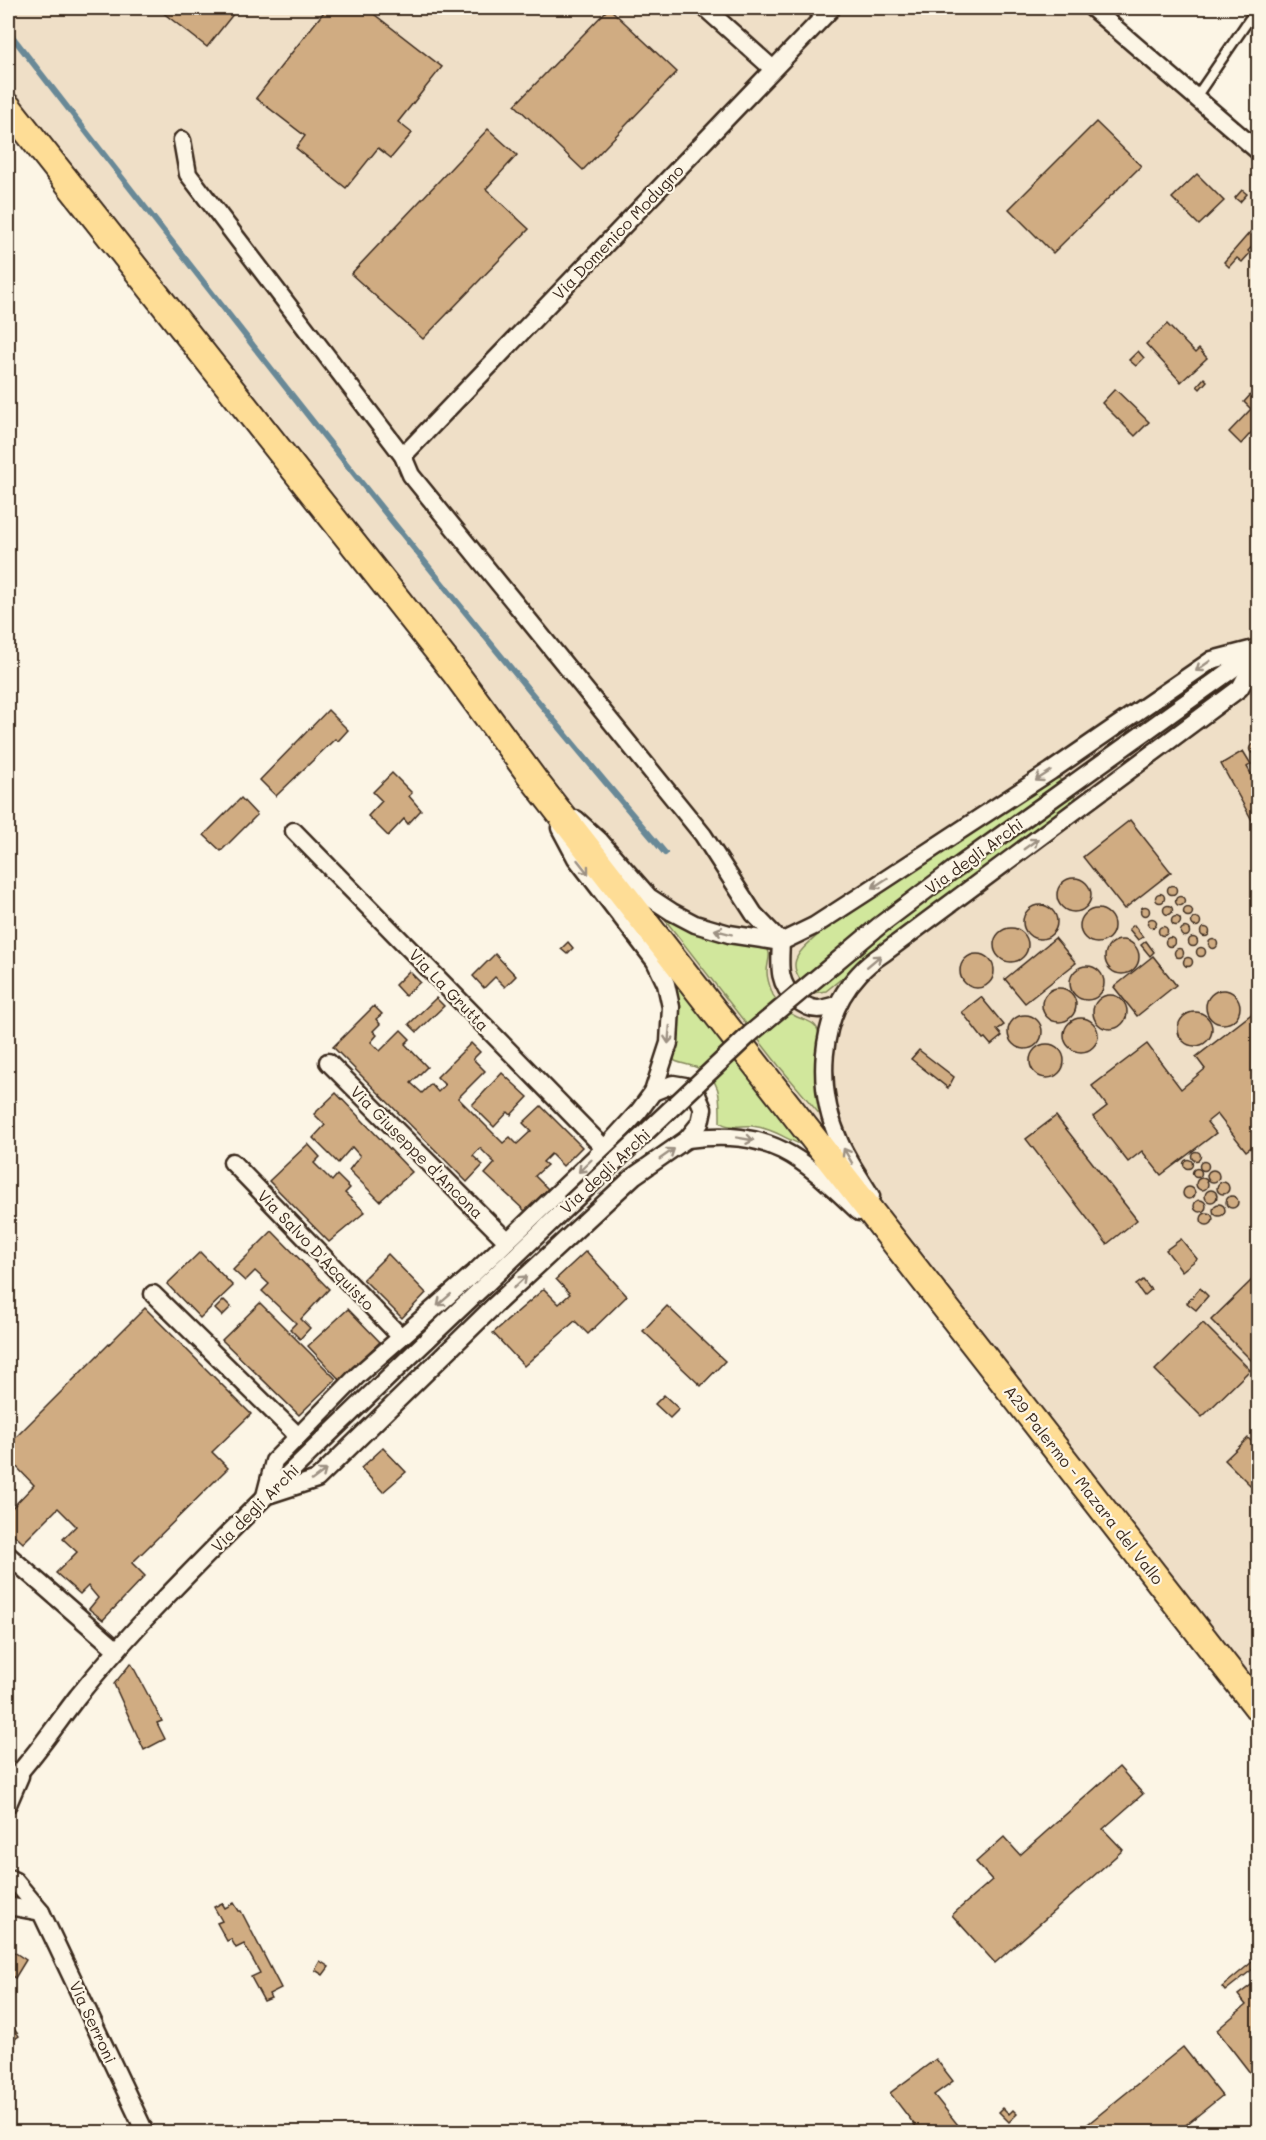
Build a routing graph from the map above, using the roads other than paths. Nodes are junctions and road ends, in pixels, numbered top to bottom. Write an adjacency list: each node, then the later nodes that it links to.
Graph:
1 (705, 8): 5 (street)
2 (832, 8): 5 (street, Via Domenico Modugno)
3 (1092, 8): 6 (street)
4 (1257, 8): 6 (lane)
5 (773, 69): 10 (street, Via Domenico Modugno)
6 (1196, 97): 9 (street)
7 (8, 107): 13 (main road, A29 Palermo - Mazara del Vallo)
8 (183, 140): 10 (street)
9 (1258, 151)
10 (403, 456): 15 (street)
11 (1258, 649): 15 (street, one-way to 15); 27 (street, Via degli Archi, bridge)
12 (1258, 656): 16 (street, one-way to 12)
13 (534, 780): 15 (street, one-way to 13); 18 (street, one-way to 18); 23 (main road, A29 Palermo - Mazara del Vallo)
14 (294, 831): 20 (street, Via La Grutta)
15 (781, 942): 16 (street)
16 (837, 1005): 23 (street, one-way to 16)
17 (328, 1062): 22 (street, Via Giuseppe d'Ancona)
18 (653, 1092): 19 (street); 20 (street)
19 (687, 1139): 23 (street, one-way to 23); 27 (street, one-way to 19)
20 (604, 1148): 22 (street, one-way to 22)
21 (232, 1162): 25 (street, Via Salvo D'Acquisto)
22 (507, 1241): 25 (street, one-way to 25)
23 (909, 1261): 30 (main road, A29 Palermo - Mazara del Vallo)
24 (153, 1294): 26 (street)
25 (401, 1337): 26 (street)
26 (298, 1437): 27 (street)
27 (265, 1496): 29 (street, Via degli Archi)
28 (8, 1555): 29 (street)
29 (117, 1650): 31 (street, Via degli Archi)
30 (1258, 1708)
31 (22, 1770): 32 (street, Via degli Archi); 33 (street, Via degli Archi)
32 (8, 1785)
33 (8, 1804)
34 (8, 1878): 36 (street, Via Serroni)
35 (8, 1906): 36 (street)
36 (41, 1912): 37 (street, Via Serroni)
37 (145, 2133)

